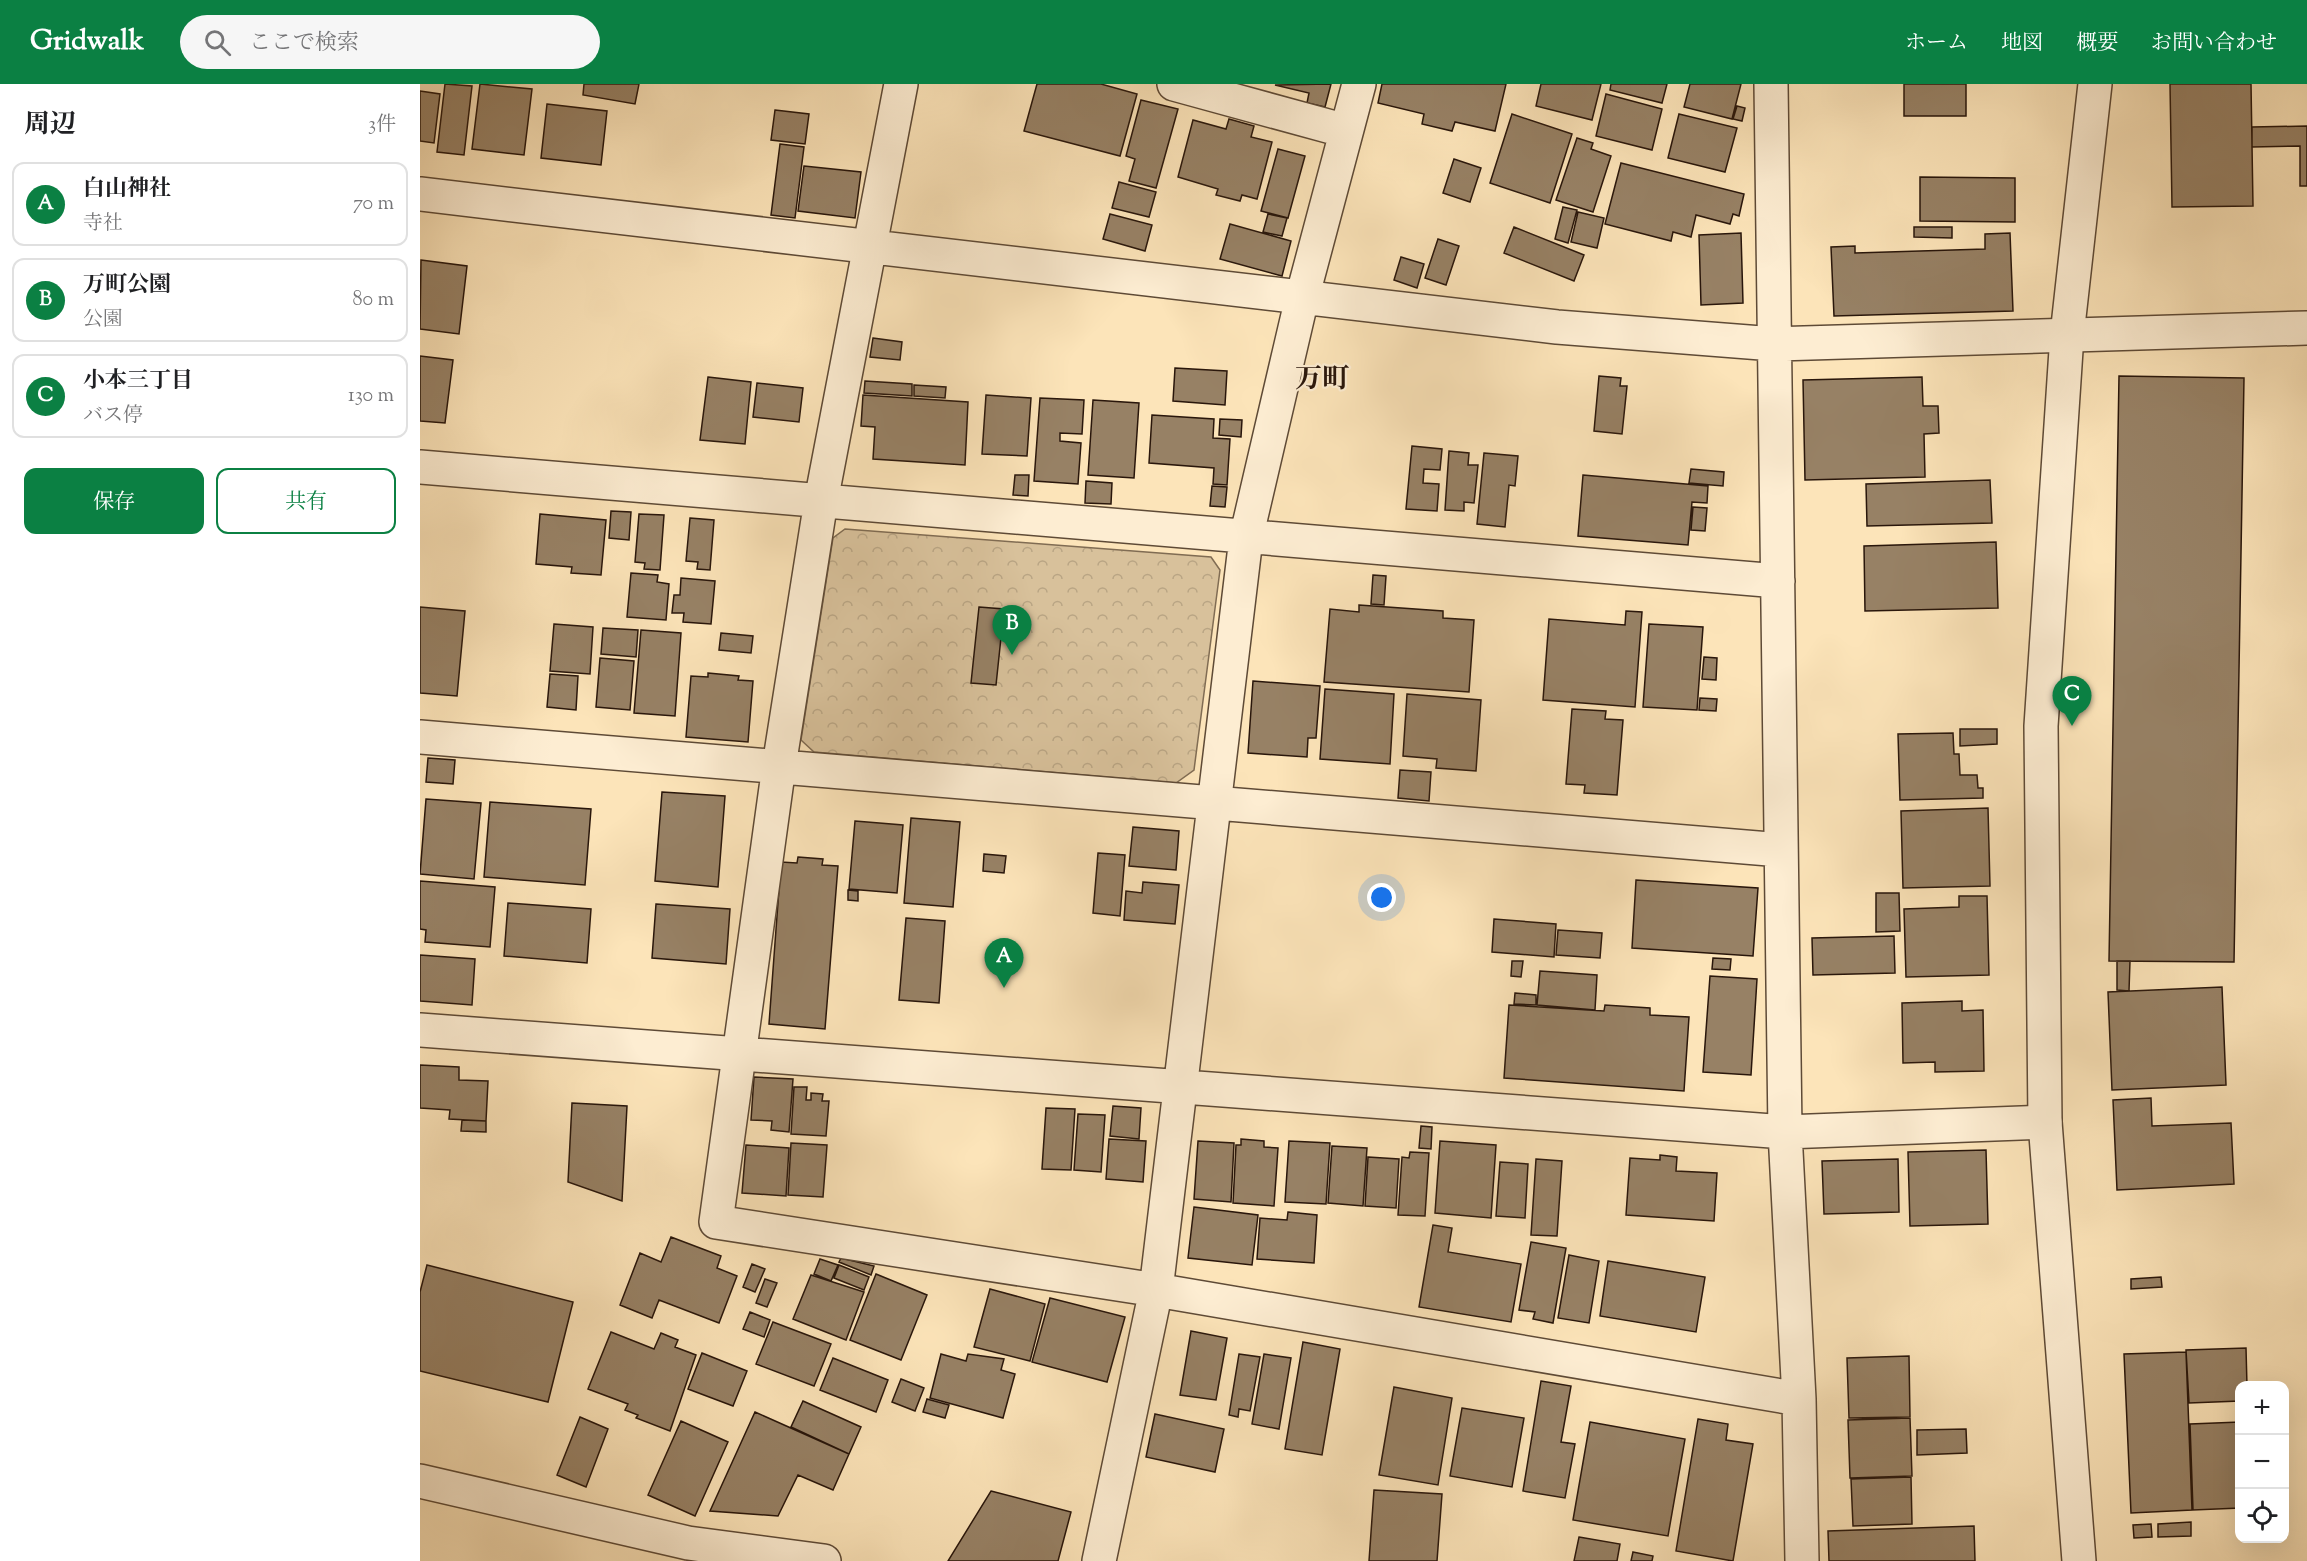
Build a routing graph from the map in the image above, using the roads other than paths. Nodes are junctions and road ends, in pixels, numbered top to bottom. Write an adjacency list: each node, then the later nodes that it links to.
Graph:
1 (901, 84): 8 (street)
2 (1174, 84): 6 (street)
3 (1359, 84): 6 (street)
4 (1771, 84): 12 (street)
5 (2095, 84): 11 (street)
6 (1346, 131): 9 (street)
7 (420, 194): 8 (street)
8 (870, 245): 9 (street); 14 (street)
9 (1302, 298): 12 (street); 15 (street)
10 (2307, 328): 11 (street)
11 (2067, 335): 12 (street); 24 (street)
12 (1774, 344): 16 (street)
13 (420, 467): 14 (street)
14 (821, 501): 15 (street); 18 (street)
15 (1246, 538): 16 (street); 19 (street)
16 (1778, 581): 20 (street)
17 (420, 737): 18 (street)
18 (779, 766): 19 (street); 22 (street)
19 (1213, 804): 20 (street); 23 (street)
20 (1781, 849): 25 (street)
21 (420, 1030): 22 (street)
22 (740, 1052): 23 (street); 26 (street)
23 (1180, 1085): 25 (street); 26 (street)
24 (2045, 1122): 25 (street); 32 (street)
25 (1785, 1132): 27 (street)
26 (1156, 1290): 27 (street); 30 (street)
27 (1799, 1399): 31 (street)
28 (420, 1480): 29 (street)
29 (824, 1561)
30 (1099, 1561)
31 (1802, 1561)
32 (2079, 1561)

